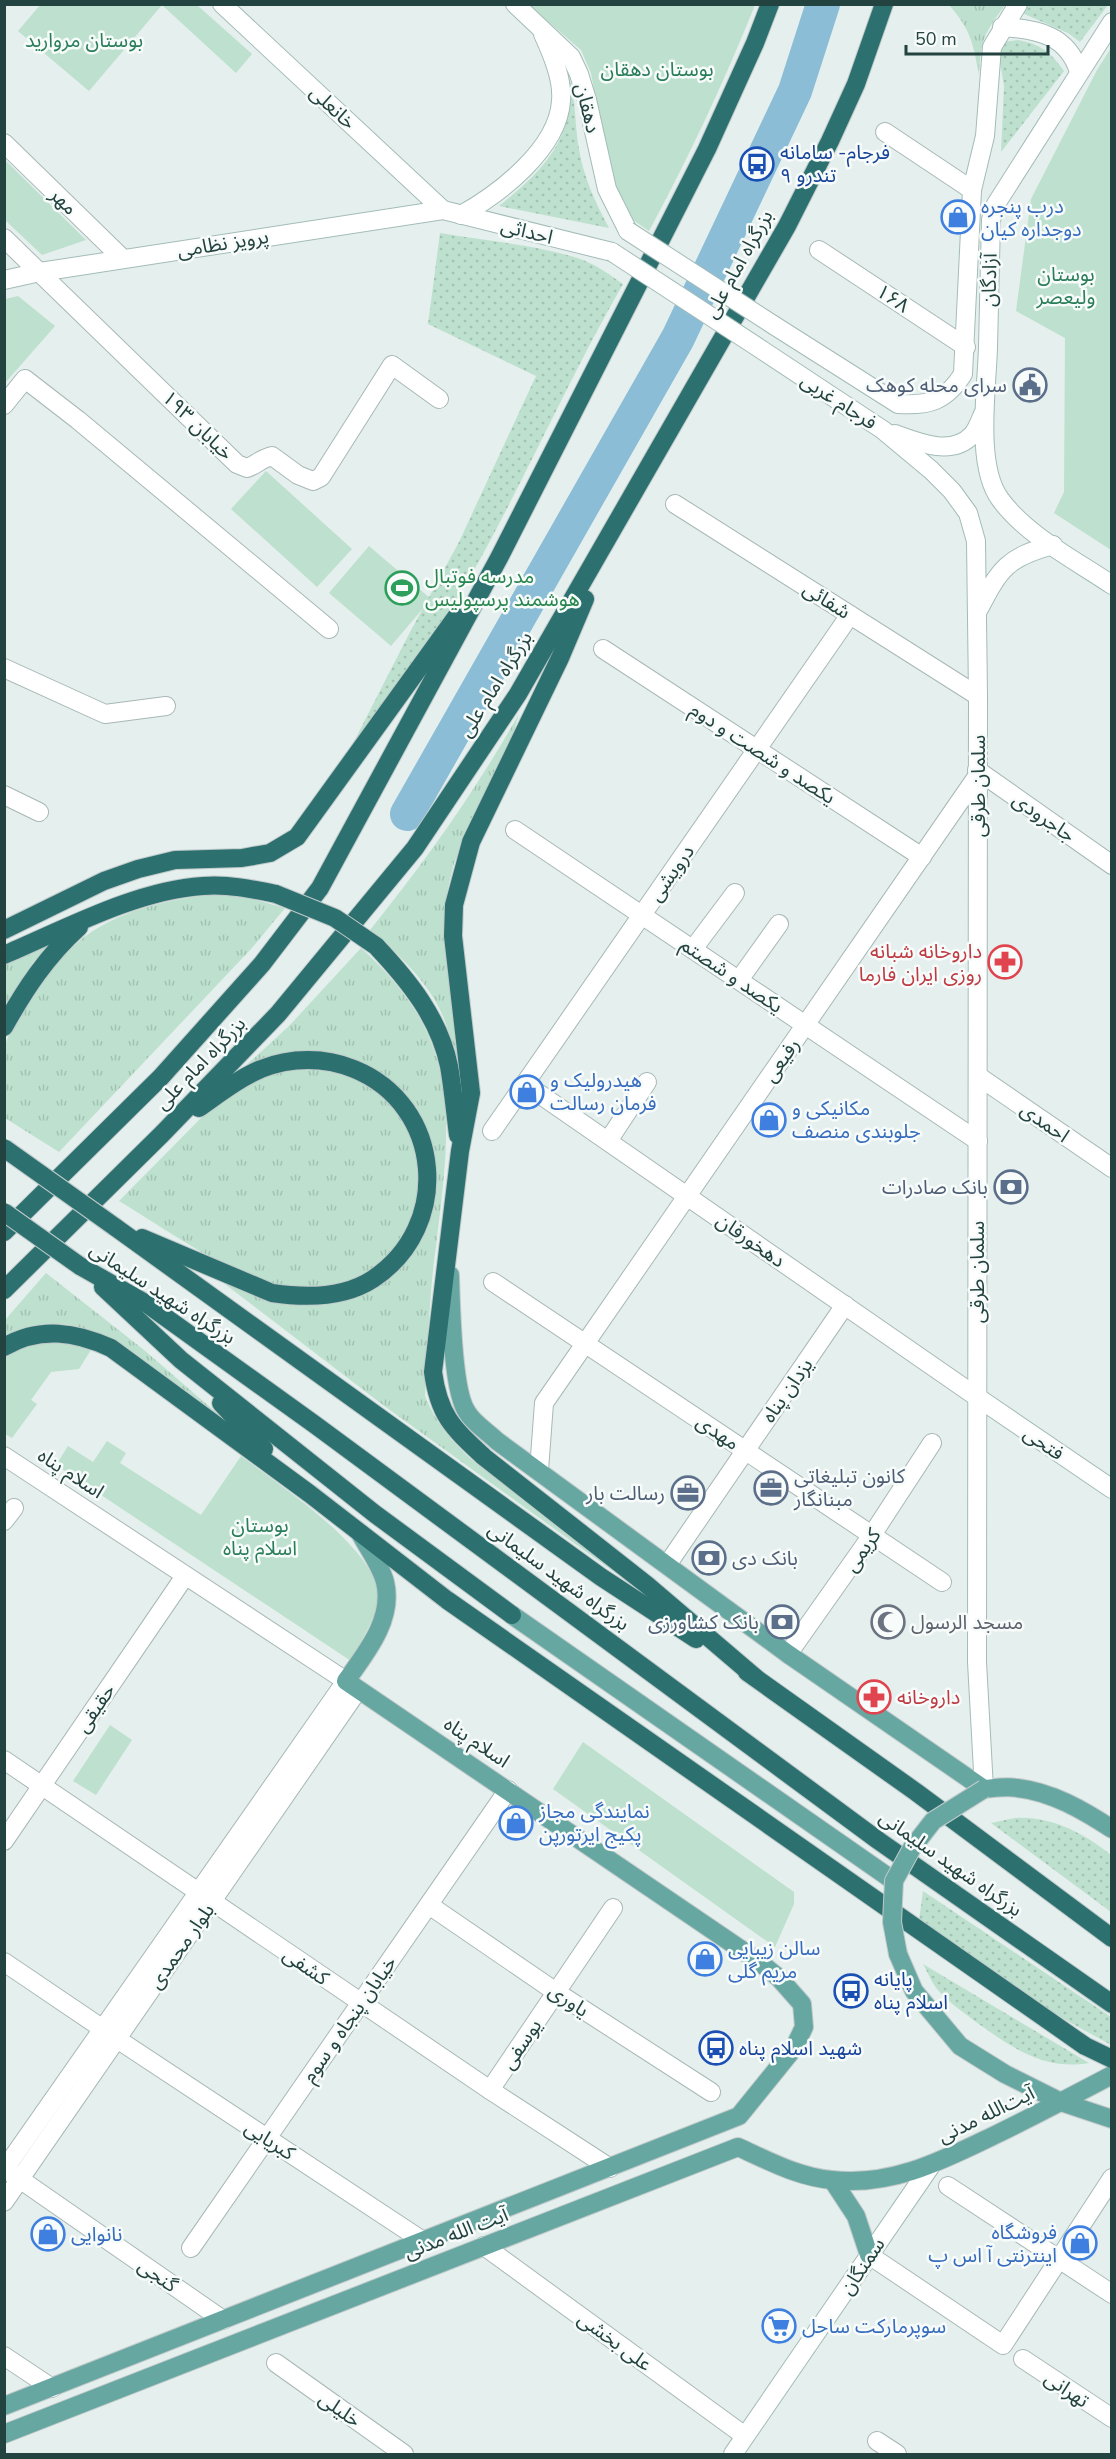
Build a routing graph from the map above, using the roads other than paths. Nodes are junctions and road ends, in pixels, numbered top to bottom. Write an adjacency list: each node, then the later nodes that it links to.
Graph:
1 (222, 4): 13 (street, خانعلی)
2 (515, 4): 7 (street, دهقان)
3 (770, 4): 29 (highway, بزرگراه امام علی)
4 (884, 4): 27 (highway, بزرگراه امام علی)
5 (1018, 4): 8 (street)
6 (1112, 22): 9 (street, آزادگان)
7 (539, 27): 13 (street); 14 (street, دهقان)
8 (1002, 27): 9 (street); 12 (street)
9 (1079, 72): 24 (street, آزادگان)
10 (885, 132): 12 (street)
11 (4, 143): 18 (street, مهر)
12 (972, 190): 21 (street)
13 (452, 212): 17 (street, احداثی); 18 (street, پرویز نظامی)
14 (627, 231): 21 (street, فرجام غربی, bridge)
15 (4, 238): 19 (street, خیابان ۱۹۳)
16 (819, 250): 21 (street, ۱۶۸)
17 (612, 252): 25 (street, فرجام غربی, bridge)
18 (123, 259): 19 (street, پرویز نظامی)
19 (40, 272): 20 (street, پرویز نظامی); 22 (street, خیابان ۱۹۳)
20 (4, 280)
21 (966, 347)
22 (439, 399)
23 (4, 405): 33 (street)
24 (983, 414): 25 (street); 28 (street, آزادگان)
25 (883, 430): 31 (street, فرجام غربی)
26 (675, 504): 32 (street, شفائی)
27 (614, 529): 59 (highway, بزرگراه امام علی); 63 (highway)
28 (1053, 545): 30 (street, آزادگان); 31 (street)
29 (499, 558): 49 (highway); 68 (highway, بزرگراه امام علی)
30 (1112, 585)
31 (978, 611): 36 (street, سلمان طرقی)
32 (850, 615): 36 (street, شفائی); 38 (street, درویشی)
33 (329, 629)
34 (603, 649): 38 (street, یکصد و شصت و دوم)
35 (4, 668): 37 (street)
36 (978, 696): 39 (street, سلمان طرقی)
37 (166, 706)
38 (757, 749): 43 (street, یکصد و شصت و دوم); 46 (street, درویشی)
39 (977, 772): 43 (street, رفیعی); 44 (street, جاجرودی); 55 (street, سلمان طرقی)
40 (4, 795): 41 (street)
41 (39, 812)
42 (515, 830): 46 (street, یکصد و شصتم)
43 (922, 857): 53 (street, رفیعی)
44 (1112, 865)
45 (735, 893): 50 (street)
46 (642, 915): 50 (street, یکصد و شصتم); 57 (street, درویشی)
47 (89, 918): 51 (highway); 54 (highway); 63 (highway, bridge)
48 (779, 924): 52 (street)
49 (4, 930)
50 (693, 950): 52 (street, یکصد و شصتم)
51 (4, 955)
52 (739, 980): 53 (street, یکصد و شصتم)
53 (805, 1025): 61 (street, یکصد و شصتم); 65 (street, رفیعی)
54 (4, 1027)
55 (978, 1076): 61 (street, سلمان طرقی); 64 (street, احمدی)
56 (647, 1082): 60 (street)
57 (525, 1084): 58 (street, درویشی); 60 (street, دهخورقان)
58 (492, 1131)
59 (162, 1134): 67 (highway); 72 (highway, بزرگراه امام علی)
60 (608, 1141): 65 (street, دهخورقان)
61 (978, 1141): 77 (street, سلمان طرقی)
62 (4, 1148): 67 (highway, بزرگراه شهید سلیمانی, bridge)
63 (460, 1151): 69 (highway)
64 (1112, 1168)
65 (687, 1196): 73 (street, دهخورقان); 74 (street, رفیعی)
66 (4, 1212): 70 (highway, بزرگراه شهید سلیمانی, bridge)
67 (115, 1227): 91 (highway, بزرگراه شهید سلیمانی)
68 (4, 1232)
69 (448, 1253): 81 (main road); 91 (highway)
70 (80, 1266): 76 (highway); 107 (highway, بزرگراه شهید سلیمانی)
71 (494, 1282): 74 (street, مهدی)
72 (4, 1290)
73 (845, 1305): 77 (street, دهخورقان); 79 (street, یزدان پناه)
74 (585, 1343): 79 (street, مهدی); 81 (street, رفیعی)
75 (4, 1347): 83 (highway)
76 (181, 1360): 83 (highway); 89 (highway)
77 (977, 1397): 82 (street, فتحی); 95 (street, سلمان طرقی)
78 (932, 1443): 85 (street, کریمی)
79 (745, 1450): 85 (street, مهدی); 86 (street, یزدان پناه)
80 (4, 1456): 87 (street, اسلام پناه)
81 (539, 1470): 86 (main road)
82 (1112, 1489)
83 (310, 1494): 84 (highway)
84 (361, 1535): 92 (main road); 109 (highway)
85 (872, 1535): 88 (street, مهدی); 90 (street, کریمی)
86 (667, 1565): 90 (main road)
87 (185, 1576): 92 (street, اسلام پناه); 94 (street, حقیقی)
88 (942, 1582)
89 (512, 1615): 99 (main road)
90 (788, 1654): 95 (main road)
91 (756, 1678): 103 (highway, بزرگراه شهید سلیمانی)
92 (352, 1685): 96 (main road, اسلام پناه); 100 (street, بلوار محمدی)
93 (4, 1760): 94 (street, کشفی)
94 (42, 1786): 98 (street, حقیقی); 100 (street, کشفی)
95 (984, 1789): 97 (main road); 99 (main road, bridge)
96 (508, 1790): 101 (street, خیابان پنجاه و سوم); 114 (main road, اسلام پناه)
97 (1112, 1829)
98 (4, 1841)
99 (894, 1881): 113 (main road, bridge)
100 (205, 1897): 106 (street, کشفی); 108 (street, بلوار محمدی)
101 (429, 1905): 105 (street, یاوری); 106 (street, خیابان پنجاه و سوم)
102 (613, 1908): 105 (street, یوسفی)
103 (1112, 1938)
104 (4, 1962): 108 (street, کبریایی)
105 (556, 1992): 111 (street, یوسفی); 112 (street, یاوری)
106 (361, 2002): 111 (street, کشفی); 116 (street, خیابان پنجاه و سوم)
107 (1112, 2004)
108 (110, 2034): 116 (street, کبریایی); 119 (street, بلوار محمدی)
109 (1112, 2059)
110 (1108, 2076): 113 (main road, آیت‌الله مدنی)
111 (490, 2090): 118 (street, کشفی)
112 (711, 2092)
113 (1061, 2102): 115 (main road); 117 (main road, آیت‌الله مدنی)
114 (739, 2116): 118 (main road, آیت الله مدنی)
115 (1112, 2119)
116 (266, 2138): 124 (street, کبریایی); 126 (street, خیابان پنجاه و سوم)
117 (930, 2167): 121 (main road, آیت الله مدنی); 127 (street, سمنگان)
118 (610, 2168): 124 (main road, آیت الله مدنی)
119 (9, 2172): 123 (street, بلوار محمدی); 130 (street, گنجی)
120 (1112, 2178): 128 (street)
121 (833, 2181): 125 (main road, آیت الله مدنی); 127 (main road)
122 (948, 2187): 128 (street)
123 (4, 2202)
124 (423, 2241): 130 (main road, آیت الله مدنی)
125 (484, 2246): 131 (main road, آیت الله مدنی); 139 (street, علی بخشی)
126 (191, 2248)
127 (869, 2255): 128 (street); 139 (street, سمنگان)
128 (1059, 2259): 129 (street)
129 (1112, 2294)
130 (223, 2320): 131 (main road); 135 (main road, آیت الله مدنی)
131 (244, 2340): 138 (main road, آیت الله مدنی)
132 (4, 2356): 135 (street)
133 (1023, 2359): 137 (street, تهرانی)
134 (276, 2364): 141 (street, خلیلی)
135 (52, 2388): 136 (main road, آیت الله مدنی)
136 (4, 2406)
137 (1112, 2418)
138 (4, 2434)
139 (745, 2436): 142 (street, سمنگان)
140 (877, 2441): 143 (street)
141 (404, 2454)
142 (733, 2454)
143 (897, 2454)

